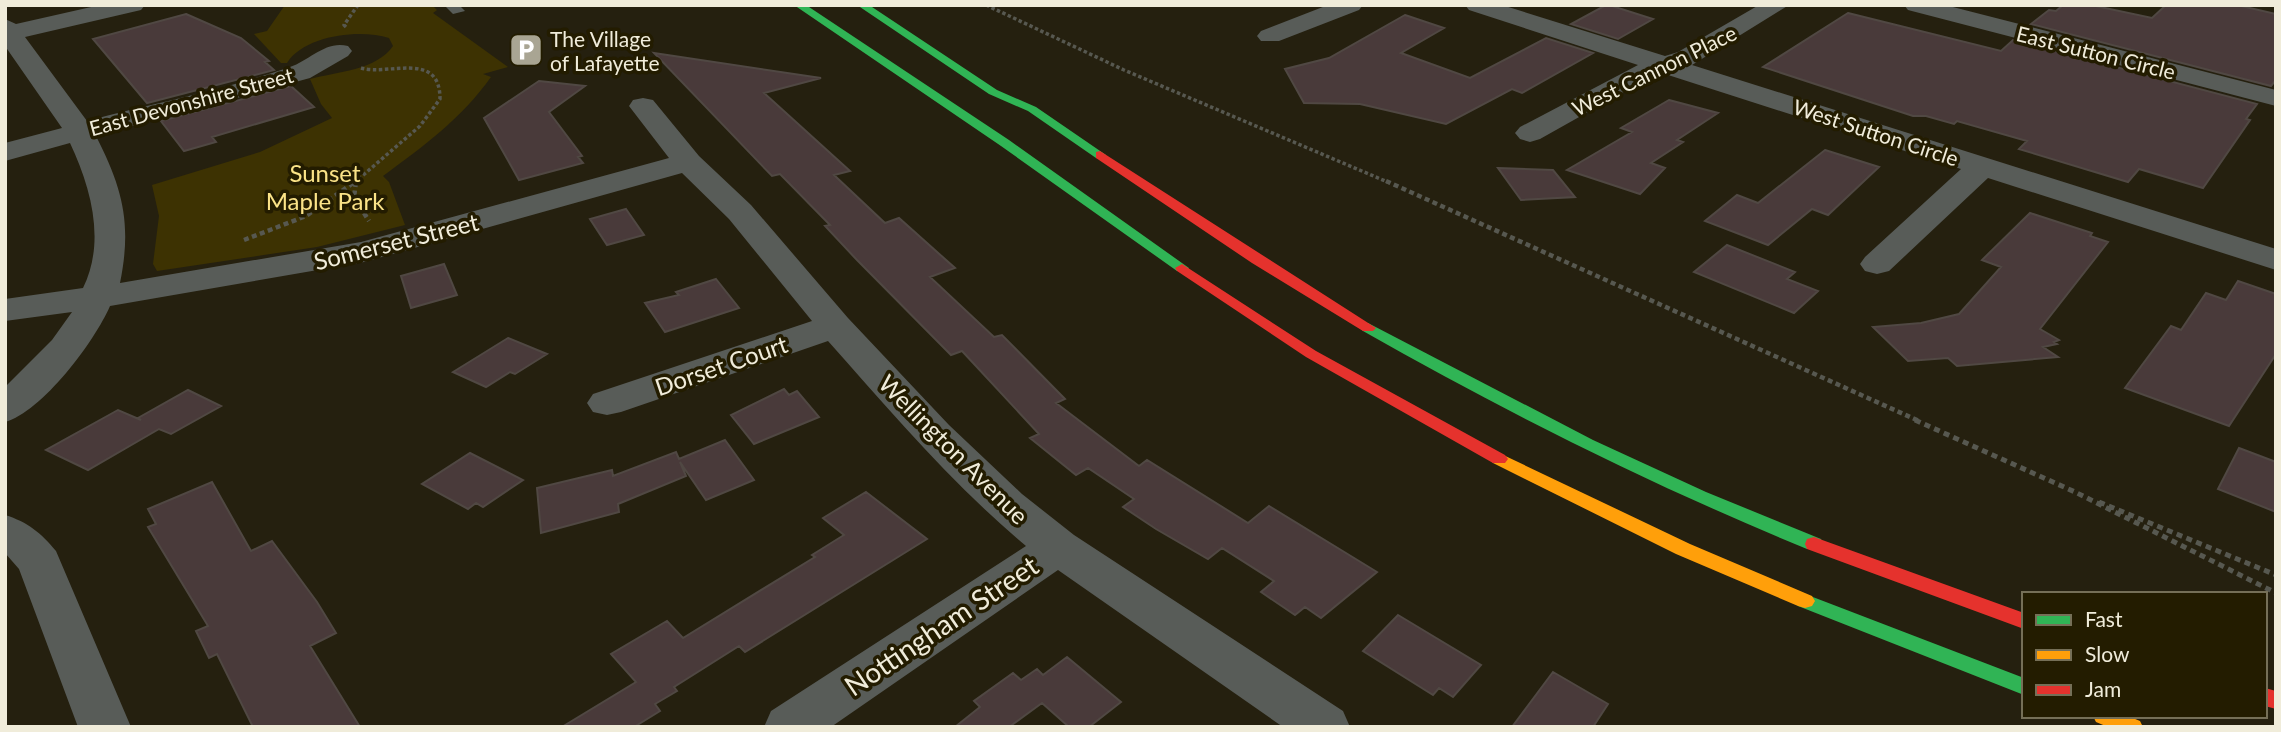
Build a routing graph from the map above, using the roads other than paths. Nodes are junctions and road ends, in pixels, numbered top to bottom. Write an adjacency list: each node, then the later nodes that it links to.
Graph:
1 (133, 5): 8 (street)
2 (799, 5): 29 (main road)
3 (862, 5): 28 (main road)
4 (1351, 5): 9 (street)
5 (1477, 5): 11 (street, West Sutton Circle)
6 (1777, 5): 11 (street, West Cannon Place)
7 (1916, 5): 12 (street, East Sutton Circle)
8 (7, 31): 14 (street)
9 (1270, 36)
10 (339, 51): 14 (street, East Devonshire Street)
11 (1668, 66): 15 (street, West Cannon Place); 18 (street, West Sutton Circle)
12 (2276, 98)
13 (643, 106): 17 (street, Wellington Avenue)
14 (79, 131): 16 (street, East Devonshire Street); 21 (street)
15 (1531, 133)
16 (5, 152)
17 (688, 162): 21 (street, Somerset Street); 23 (street, Wellington Avenue)
18 (1983, 166): 19 (street, West Sutton Circle); 20 (street)
19 (2276, 260)
20 (1877, 264)
21 (98, 297): 22 (street, Somerset Street); 25 (street)
22 (5, 310)
23 (835, 326): 24 (street, Dorset Court); 27 (street, Wellington Avenue)
24 (607, 403)
25 (5, 409)
26 (5, 531): 31 (street)
27 (1058, 547): 32 (street, Nottingham Street); 33 (street, Wellington Avenue)
28 (2022, 620)
29 (2022, 686)
30 (2109, 718): 34 (main road)
31 (105, 727)
32 (790, 727)
33 (1324, 727)
34 (2132, 727)

